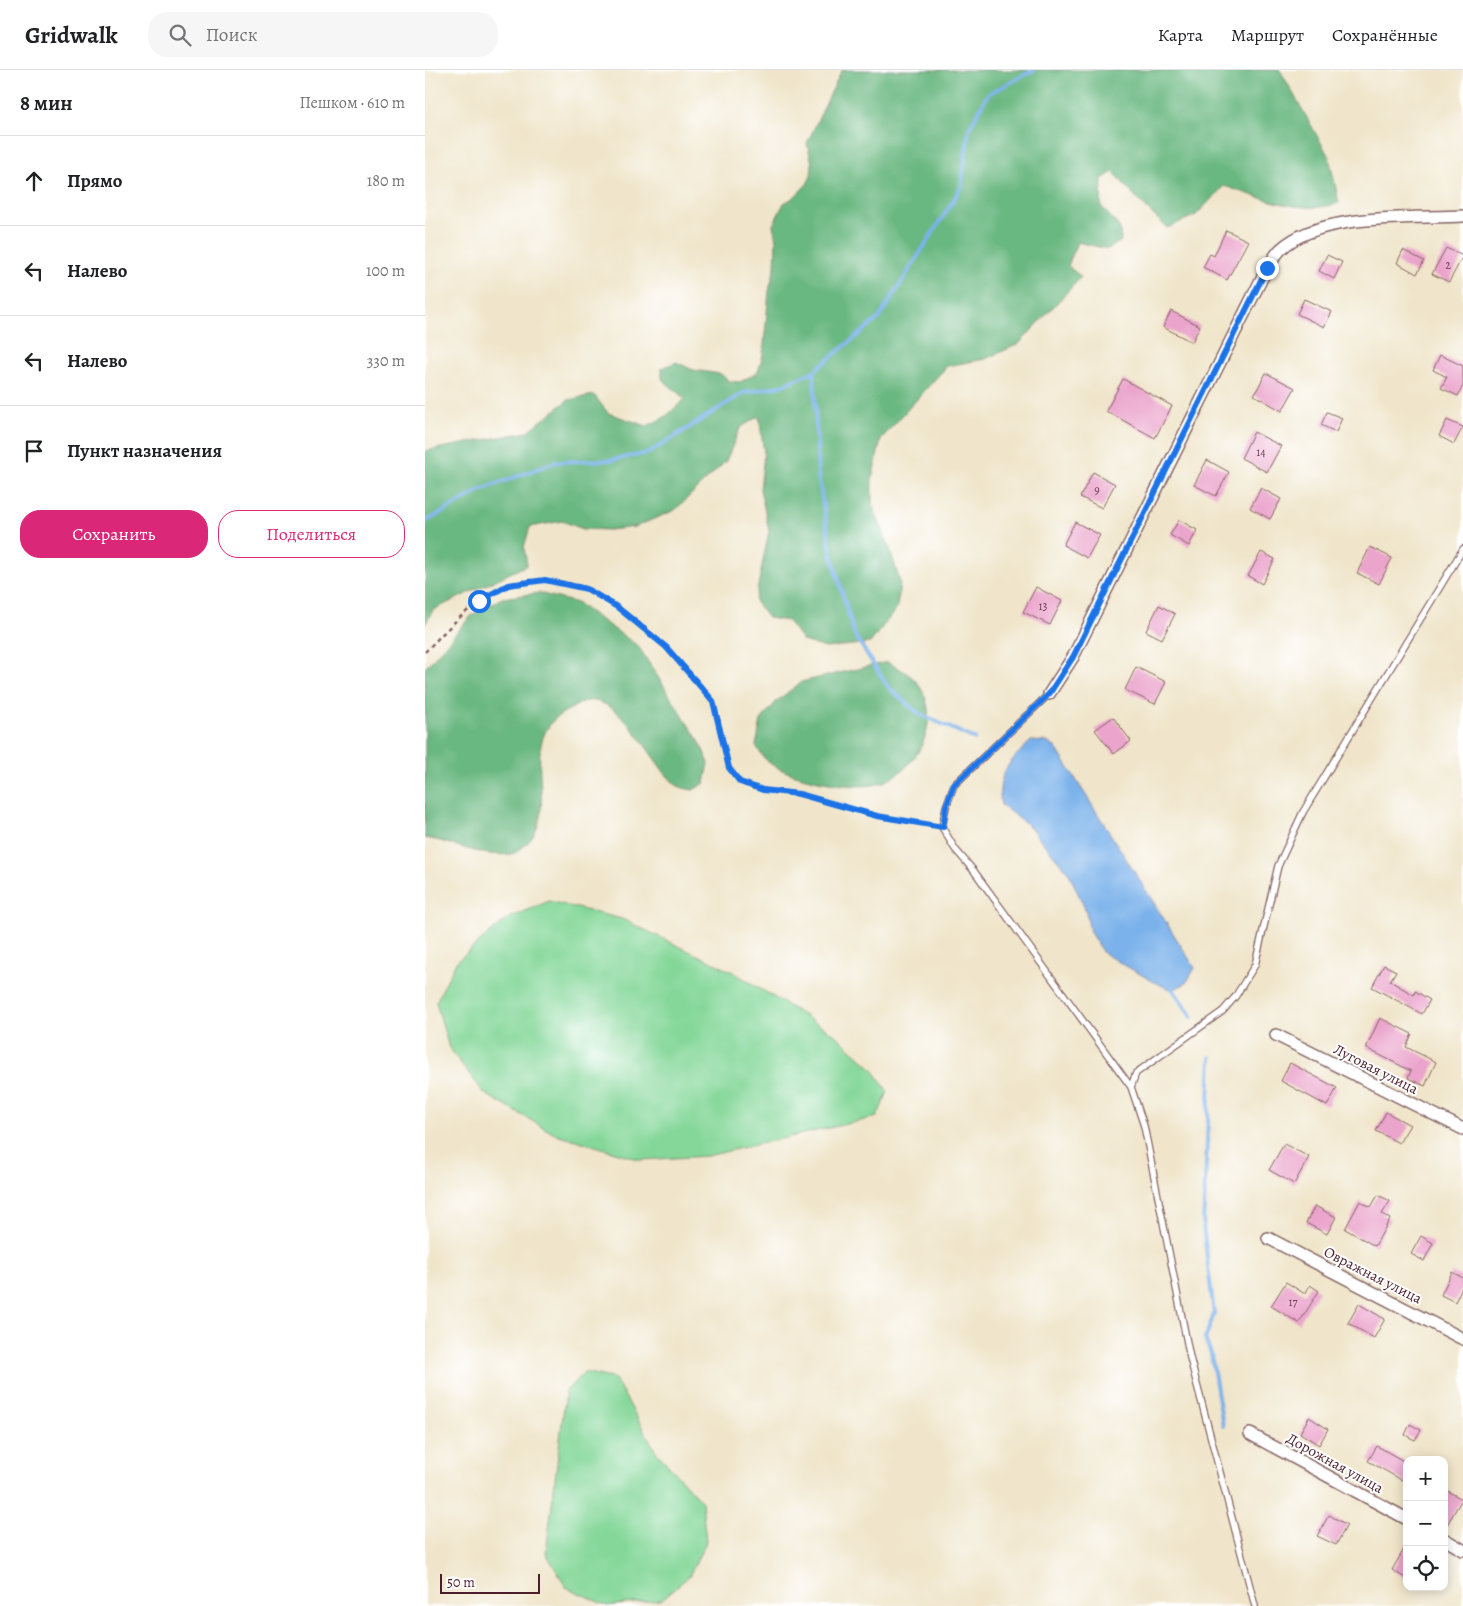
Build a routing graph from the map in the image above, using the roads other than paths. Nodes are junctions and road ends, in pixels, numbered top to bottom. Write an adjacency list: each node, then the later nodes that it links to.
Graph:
1 (1463, 216): 3 (street)
2 (1463, 549): 5 (lane)
3 (1049, 694): 5 (lane)
4 (1277, 1035): 6 (street, Луговая улица)
5 (1131, 1087): 13 (lane)
6 (1463, 1130)
7 (1268, 1238): 8 (street, Овражная улица)
8 (1463, 1338)
9 (1250, 1434): 10 (street, Дорожная улица)
10 (1403, 1517)
11 (1448, 1541): 12 (street)
12 (1463, 1550)
13 (1255, 1606)

